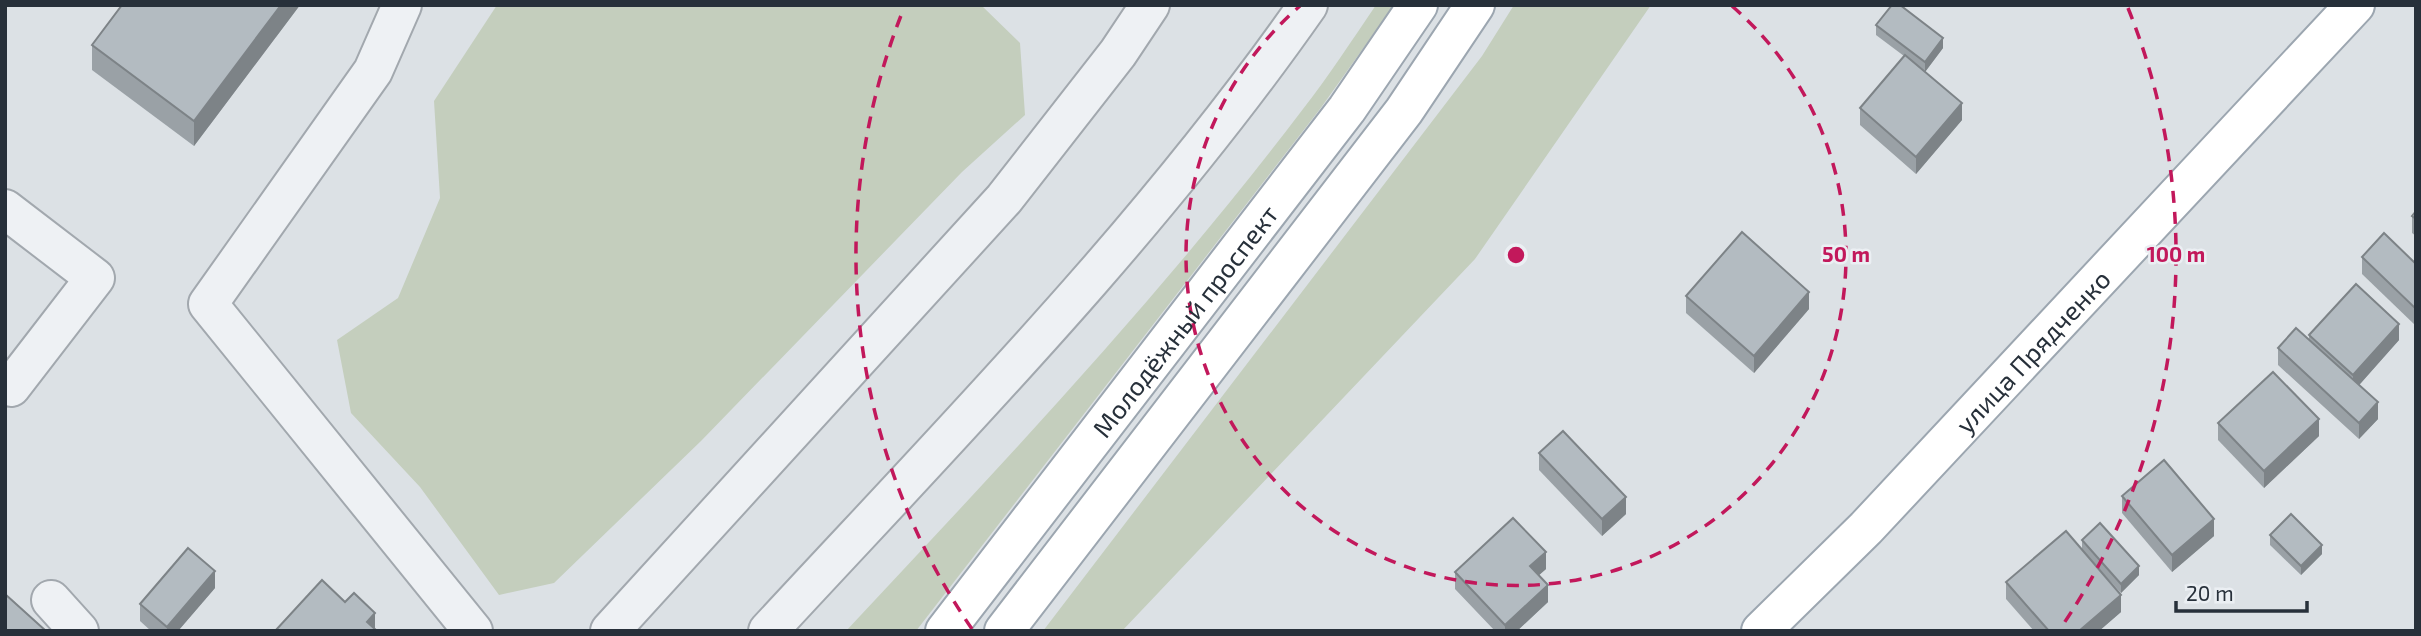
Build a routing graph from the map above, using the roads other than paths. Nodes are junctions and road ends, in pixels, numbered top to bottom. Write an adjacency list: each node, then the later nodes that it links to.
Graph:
1 (402, 5): 11 (lane)
2 (1150, 5): 12 (lane)
3 (1418, 5): 14 (main road, Молодёжный проспект)
4 (1475, 5): 15 (main road, Молодёжный проспект)
5 (2355, 5): 16 (main road, улица Прядченко)
6 (1307, 6): 13 (lane)
7 (5, 209): 8 (lane)
8 (5, 383)
9 (51, 600): 10 (lane)
10 (79, 631)
11 (473, 631)
12 (610, 631)
13 (768, 631)
14 (945, 631)
15 (1004, 631)
16 (1761, 631)

